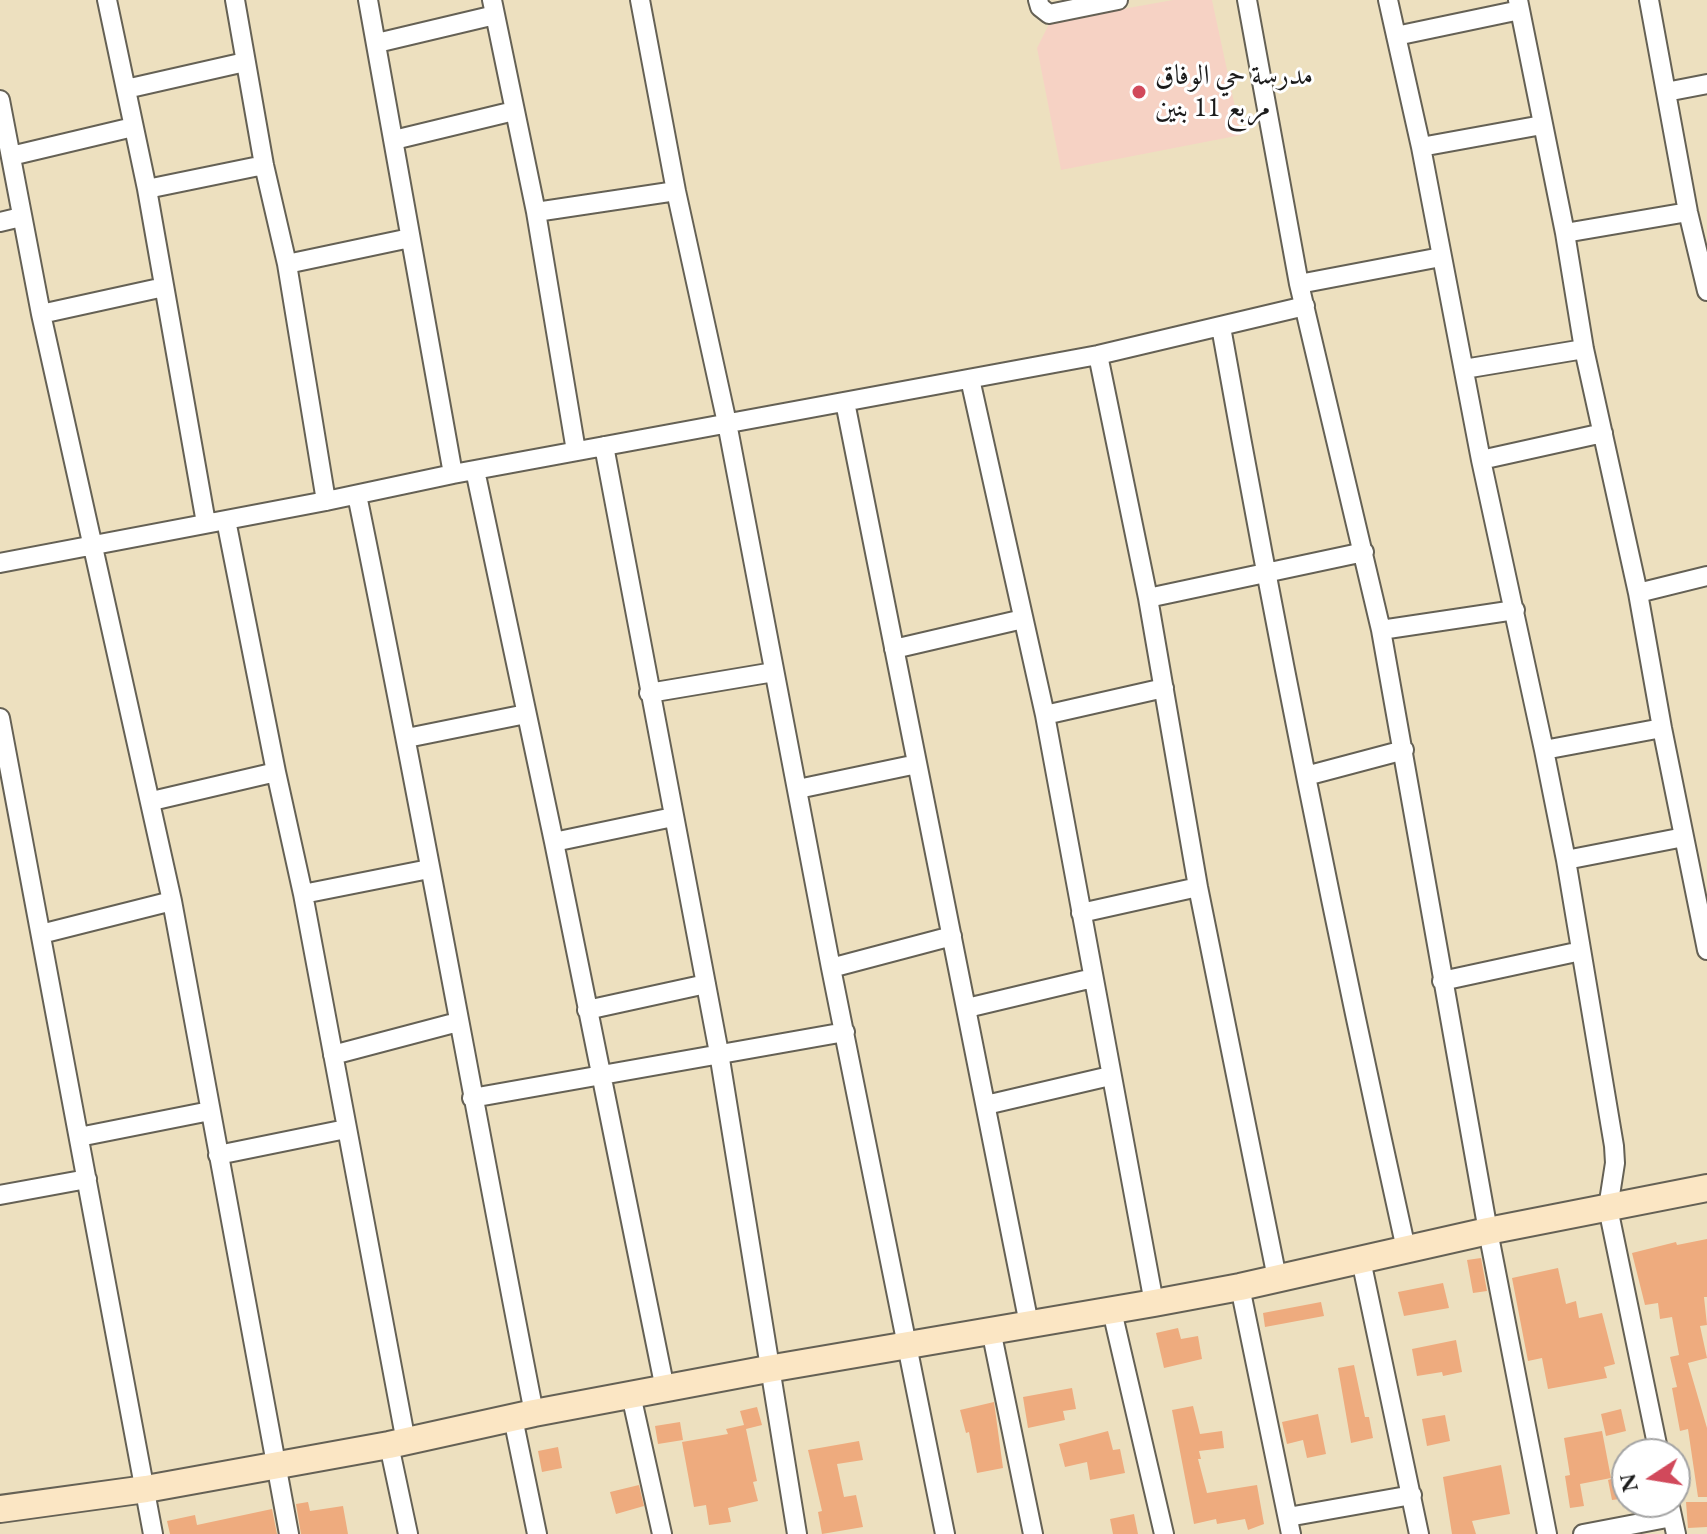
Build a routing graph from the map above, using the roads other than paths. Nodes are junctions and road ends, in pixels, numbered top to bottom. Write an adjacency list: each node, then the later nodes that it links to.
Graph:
1 (107, 0): 16 (street)
2 (235, 0): 14 (street)
3 (368, 0): 13 (street)
4 (640, 0): 27 (street)
5 (1038, 0): 6 (street)
6 (1118, 0)
7 (1247, 0): 36 (street)
8 (1388, 0): 12 (street)
9 (1649, 0): 17 (street)
10 (1519, 5): 12 (street); 20 (street)
11 (493, 8): 13 (street); 19 (street)
12 (1396, 36): 23 (street)
13 (377, 43): 22 (street)
14 (245, 62): 16 (street); 25 (street)
15 (1707, 84): 17 (street)
16 (126, 89): 21 (street)
17 (1666, 92): 29 (street)
18 (1, 110): 24 (street)
19 (514, 111): 22 (street); 28 (street)
20 (1542, 125): 23 (street); 32 (street)
21 (133, 127): 24 (street); 26 (street)
22 (394, 140): 33 (street)
23 (1421, 147): 34 (street)
24 (11, 156): 30 (street)
25 (264, 165): 26 (street); 35 (street)
26 (147, 189): 37 (street)
27 (676, 191): 28 (street); 47 (street)
28 (536, 212): 50 (street)
29 (1688, 212): 32 (street); 38 (street)
30 (21, 217): 31 (street); 40 (street)
31 (0, 222)
32 (1565, 233): 42 (street)
33 (410, 238): 35 (street); 53 (street)
34 (1441, 257): 36 (street); 44 (street)
35 (287, 264): 55 (street)
36 (1299, 284): 39 (street)
37 (164, 287): 40 (street); 57 (street)
38 (1707, 291)
39 (1305, 306): 41 (street); 59 (street)
40 (41, 314): 58 (street)
41 (1221, 327): 43 (street); 61 (street)
42 (1584, 349): 44 (street); 48 (street)
43 (1098, 355): 45 (street); 64 (street)
44 (1464, 369): 51 (street)
45 (970, 379): 46 (street); 66 (street)
46 (845, 402): 47 (street); 68 (street)
47 (727, 423): 49 (street); 69 (street)
48 (1603, 433): 51 (street); 63 (street)
49 (604, 446): 50 (street); 71 (street)
50 (576, 451): 52 (street)
51 (1481, 460): 65 (street)
52 (475, 470): 53 (street); 72 (street)
53 (453, 474): 54 (street)
54 (357, 495): 55 (street); 76 (street)
55 (326, 501): 56 (street)
56 (226, 520): 57 (street); 80 (street)
57 (206, 523): 58 (street)
58 (92, 545): 60 (street); 83 (street)
59 (1364, 552): 61 (street); 67 (street)
60 (0, 563)
61 (1265, 574): 64 (street); 81 (street)
62 (1707, 576): 63 (street)
63 (1638, 593): 75 (street)
64 (1148, 598): 70 (street)
65 (1515, 610): 67 (street); 78 (street)
66 (1023, 619): 68 (street); 73 (street)
67 (1381, 630): 77 (street)
68 (894, 649): 79 (street)
69 (774, 672): 71 (street); 82 (street)
70 (1164, 688): 73 (street); 90 (street)
71 (649, 693): 84 (street)
72 (526, 714): 76 (street); 87 (street)
73 (1045, 715): 93 (street)
74 (0, 718): 85 (street)
75 (1662, 728): 78 (street); 86 (street)
76 (407, 738): 89 (street)
77 (1404, 750): 81 (street); 101 (street)
78 (1544, 750): 88 (street)
79 (917, 764): 82 (street); 96 (street)
80 (276, 772): 83 (street); 91 (street)
81 (1306, 776): 122 (street)
82 (798, 789): 99 (street)
83 (152, 801): 92 (street)
84 (673, 817): 87 (street); 102 (street)
85 (9, 821): 95 (street)
86 (1684, 837): 88 (street); 94 (street)
87 (554, 842): 104 (street)
88 (1566, 860): 98 (street)
89 (429, 869): 91 (street); 105 (street)
90 (1198, 887): 93 (street); 124 (street)
91 (303, 894): 108 (street)
92 (172, 901): 95 (street); 113 (street)
93 (1081, 913): 100 (street)
94 (1705, 925): 97 (street)
95 (41, 934): 115 (street)
96 (952, 936): 99 (street); 103 (street)
97 (1707, 950)
98 (1581, 951): 101 (street); 120 (street)
99 (831, 968): 106 (street)
100 (1093, 978): 103 (street); 110 (street)
101 (1442, 981): 121 (street)
102 (706, 984): 104 (street); 107 (street)
103 (967, 1008): 112 (street)
104 (587, 1010): 109 (street)
105 (458, 1022): 108 (street); 111 (street)
106 (845, 1032): 107 (street); 130 (street)
107 (719, 1053): 109 (street); 131 (street)
108 (333, 1055): 114 (street)
109 (600, 1075): 111 (street); 132 (street)
110 (1110, 1076): 112 (street); 126 (street)
111 (472, 1098): 134 (street)
112 (986, 1105): 128 (street)
113 (210, 1111): 115 (street); 116 (street)
114 (346, 1129): 116 (street); 136 (street)
115 (79, 1137): 117 (street)
116 (218, 1155): 137 (street)
117 (87, 1179): 119 (street); 138 (street)
118 (1707, 1188): 120 (street)
119 (0, 1195)
120 (1608, 1208): 121 (street); 135 (street)
121 (1488, 1231): 122 (street); 153 (street)
122 (1406, 1249): 123 (street)
123 (1361, 1260): 124 (street); 139 (street)
124 (1277, 1278): 125 (street)
125 (1240, 1287): 126 (street); 142 (street)
126 (1154, 1303): 127 (street)
127 (1112, 1311): 128 (street); 151 (street)
128 (1029, 1324): 129 (street)
129 (991, 1330): 130 (street); 150 (street)
130 (909, 1345): 131 (street); 149 (street)
131 (768, 1369): 132 (street); 148 (street)
132 (665, 1389): 133 (street)
133 (631, 1395): 134 (street); 147 (street)
134 (523, 1416): 136 (street); 146 (street)
135 (1656, 1438)
136 (398, 1443): 137 (street); 145 (street)
137 (278, 1466): 138 (street); 144 (street)
138 (146, 1489): 140 (street); 143 (street)
139 (1412, 1495): 142 (street); 152 (street)
140 (0, 1509)
141 (1672, 1518): 154 (street)
142 (1289, 1525)
143 (153, 1534)
144 (289, 1534)
145 (408, 1534)
146 (537, 1534)
147 (662, 1534)
148 (797, 1534)
149 (945, 1534)
150 (1033, 1534)
151 (1164, 1534)
152 (1419, 1534)
153 (1547, 1534)
154 (1583, 1534)

